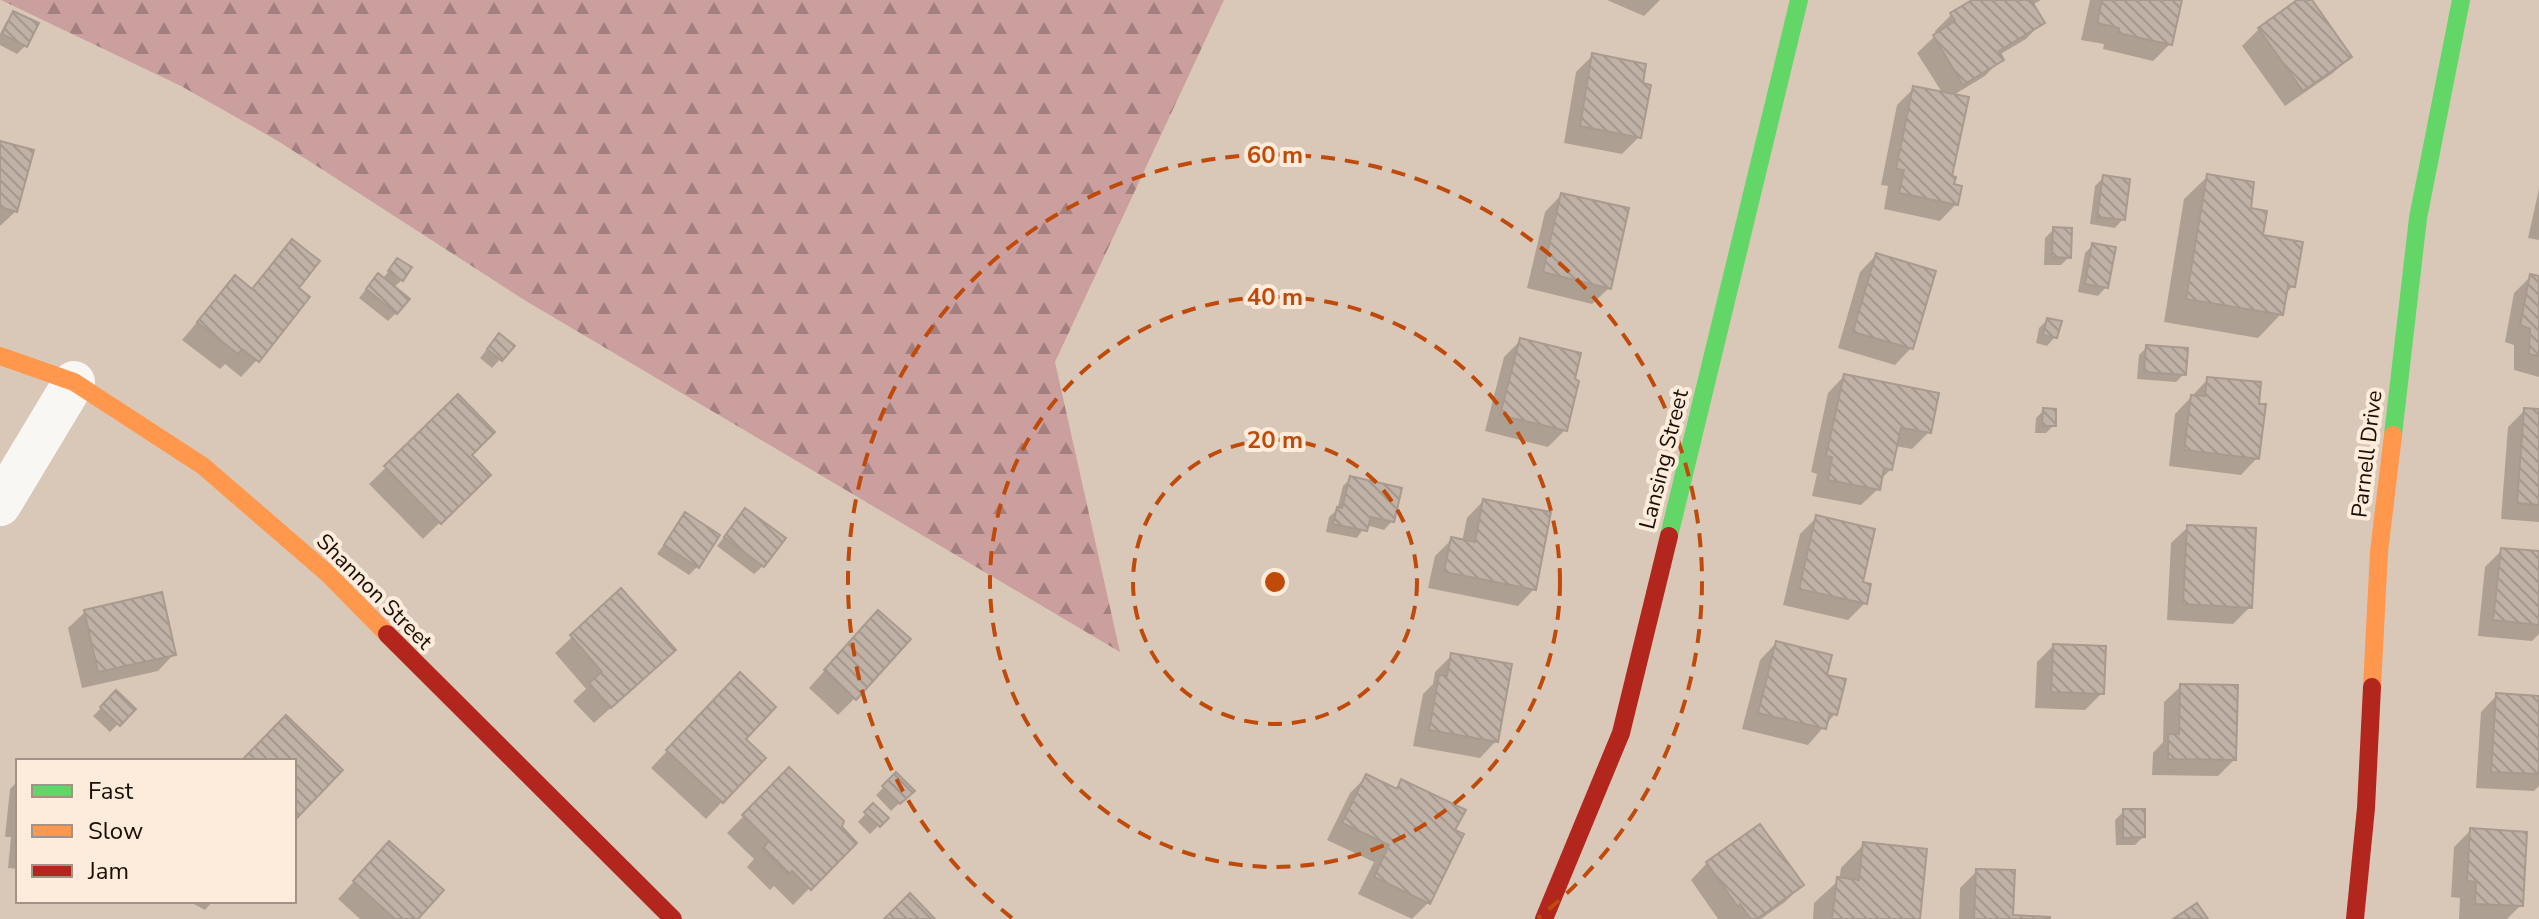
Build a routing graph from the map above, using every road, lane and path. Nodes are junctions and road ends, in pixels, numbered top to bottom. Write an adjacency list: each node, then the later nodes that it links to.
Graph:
1 (1799, 0): 7 (street, Lansing Street)
2 (2461, 0): 8 (street, Parnell Drive)
3 (0, 356): 4 (street, Shannon Street)
4 (74, 382): 5 (street); 6 (street, Shannon Street)
5 (0, 505)
6 (673, 919)
7 (1544, 919)
8 (2355, 919)

